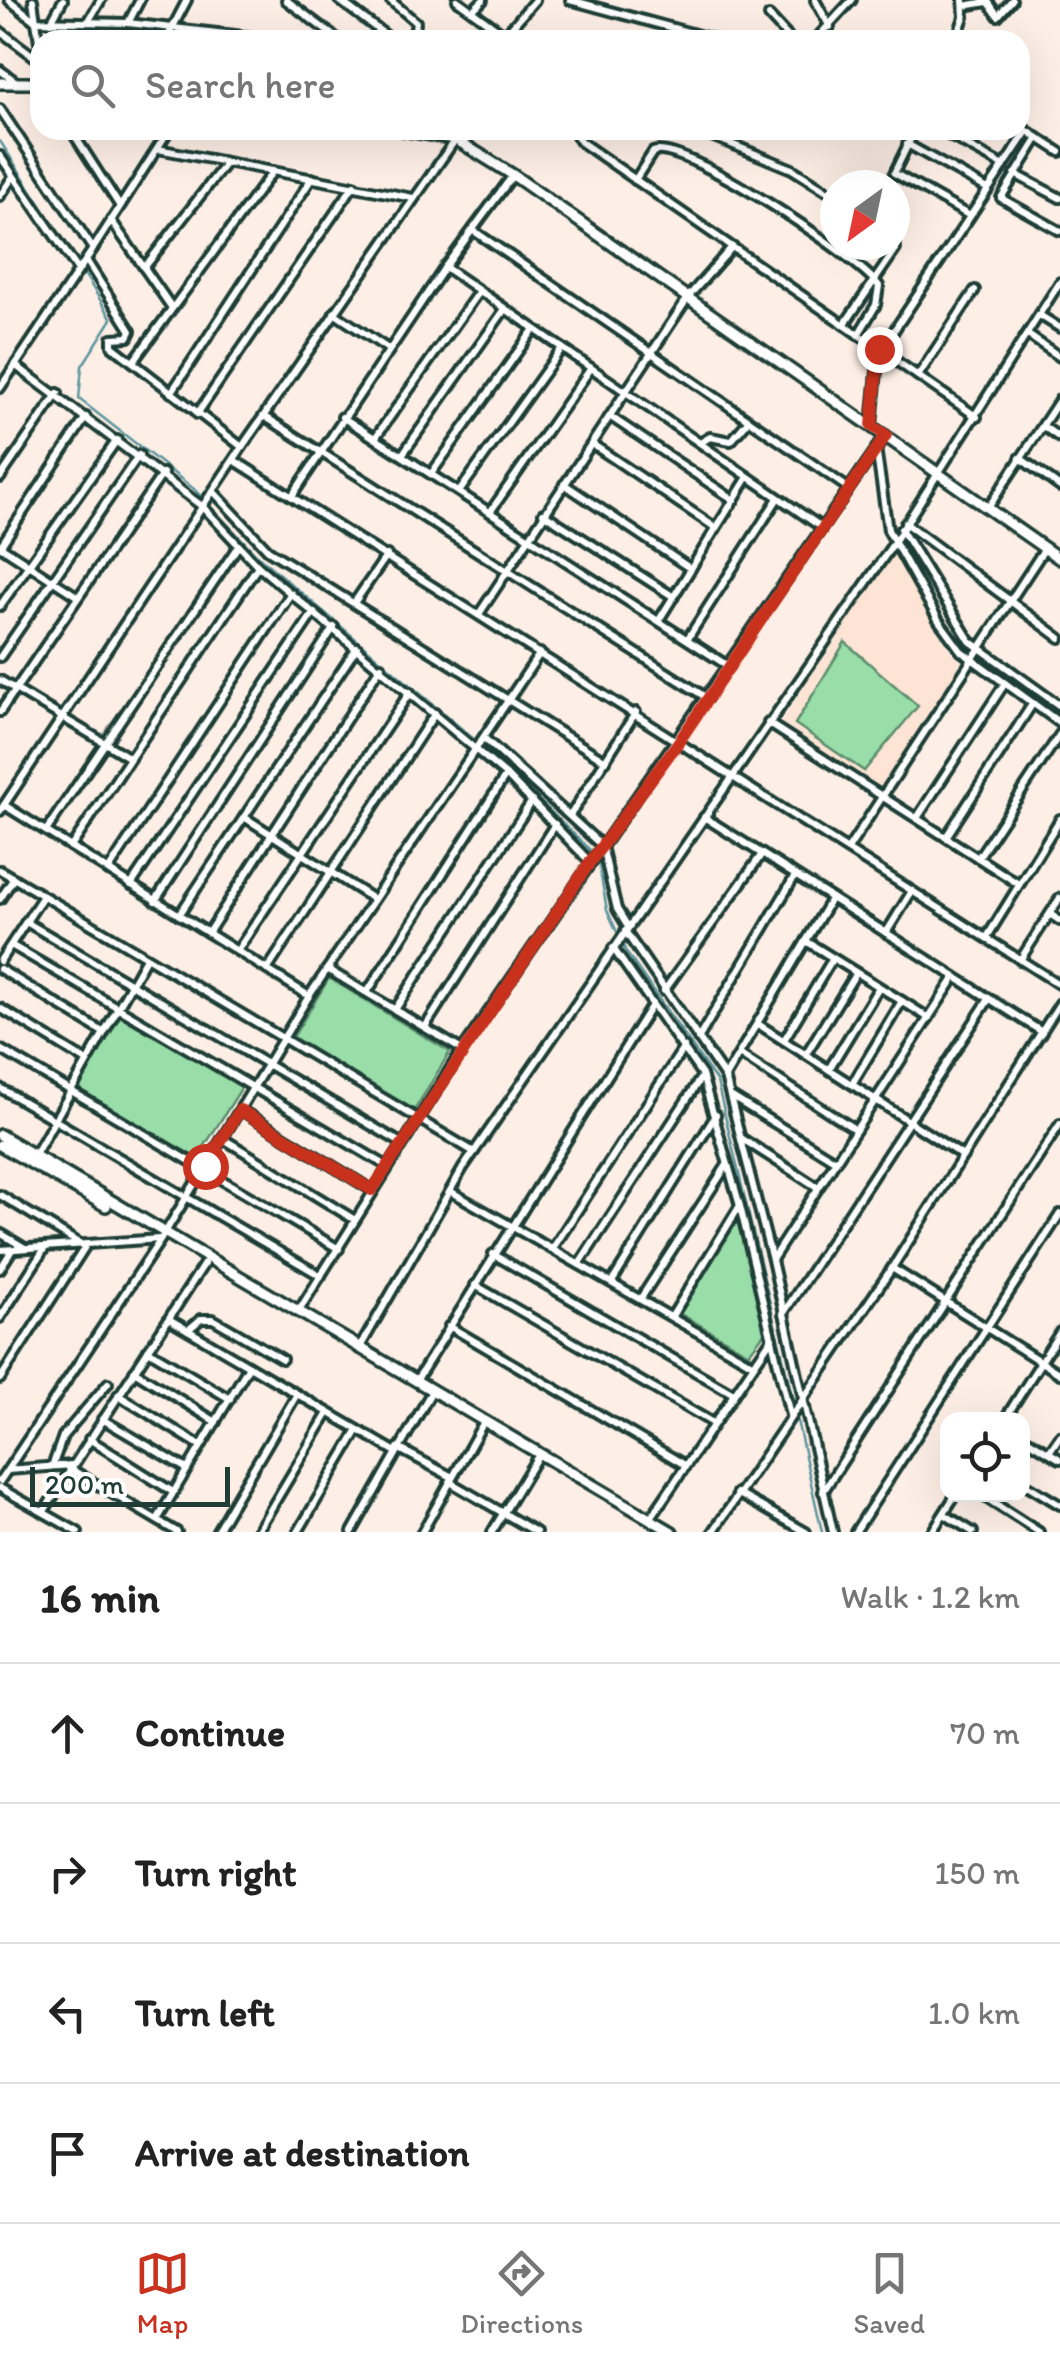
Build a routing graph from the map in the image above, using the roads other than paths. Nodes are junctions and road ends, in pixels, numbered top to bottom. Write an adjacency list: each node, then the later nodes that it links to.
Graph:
1 (9, 0): 21 (street)
2 (34, 0): 21 (street)
3 (63, 0): 22 (street)
4 (100, 0): 23 (street)
5 (140, 0): 24 (street)
6 (187, 0): 25 (street)
7 (286, 0): 31 (street)
8 (339, 0): 32 (street)
9 (390, 0): 33 (street)
10 (457, 0): 19 (street)
11 (483, 0): 19 (street)
12 (535, 0): 27 (street)
13 (570, 0): 36 (street)
14 (815, 0): 26 (street)
15 (852, 0): 26 (street)
16 (1012, 0): 17 (street)
17 (987, 1): 18 (street)
18 (963, 3): 39 (street)
19 (472, 11): 34 (street)
20 (769, 16): 37 (street)
21 (35, 21): 22 (street); 28 (street)
22 (51, 22): 23 (street)
23 (88, 22): 24 (street)
24 (128, 23): 25 (street)
25 (172, 26): 29 (street); 30 (street)
26 (830, 27): 38 (street)
27 (510, 28): 35 (street)
28 (37, 30)
29 (170, 30)
30 (203, 30)
31 (326, 30)
32 (379, 30)
33 (415, 30)
34 (497, 30)
35 (514, 30)
36 (680, 30)
37 (782, 30)
38 (827, 30)
39 (958, 30)
40 (0, 31): 41 (street)
41 (30, 54)
42 (0, 70): 44 (street)
43 (0, 83): 44 (street)
44 (18, 83): 45 (street)
45 (30, 83)
46 (0, 108): 83 (street)
47 (1030, 133): 48 (street)
48 (1038, 138): 60 (street); 65 (street)
49 (78, 140): 77 (street)
50 (163, 140): 59 (street)
51 (454, 140): 75 (street)
52 (465, 140): 66 (street)
53 (580, 140): 70 (street)
54 (721, 140): 72 (street)
55 (910, 140): 58 (street)
56 (958, 140): 63 (street)
57 (1018, 140): 63 (street)
58 (908, 144): 73 (street); 78 (street)
59 (158, 149): 62 (street); 77 (street)
60 (1060, 152)
61 (0, 156): 68 (street)
62 (226, 163): 64 (street); 87 (street)
63 (1004, 166): 73 (street)
64 (272, 171): 69 (street); 94 (street)
65 (1015, 174): 76 (street); 81 (street)
66 (513, 175): 80 (street); 93 (street)
67 (0, 178): 68 (street)
68 (14, 178): 74 (street); 88 (street)
69 (312, 178): 71 (street); 114 (street)
70 (636, 180): 82 (street); 89 (street)
71 (354, 185): 75 (street); 117 (street)
72 (820, 187)
73 (988, 189): 78 (street)
74 (0, 196)
75 (413, 198): 96 (street)
76 (1060, 198)
77 (119, 206): 79 (street)
78 (970, 216): 105 (street)
79 (111, 220): 83 (street); 87 (street)
80 (474, 231): 86 (street); 106 (street)
81 (1060, 231)
82 (732, 247): 93 (street); 98 (street)
83 (93, 249): 84 (street)
84 (86, 260): 88 (street); 108 (street)
85 (887, 260): 89 (street)
86 (444, 267): 92 (street); 104 (street)
87 (144, 268): 94 (street)
88 (78, 270): 109 (street)
89 (874, 279): 98 (street); 101 (street)
90 (1060, 282): 97 (street)
91 (975, 290): 111 (street)
92 (479, 291): 95 (street); 127 (street)
93 (689, 296): 106 (street); 124 (street)
94 (172, 308): 108 (street)
95 (505, 309): 100 (street); 136 (street)
96 (334, 314): 104 (street); 118 (street)
97 (1040, 316): 99 (street); 102 (street)
98 (844, 325): 101 (street)
99 (1060, 328)
100 (534, 329): 103 (street); 141 (street)
101 (858, 334): 105 (street)
102 (1028, 335): 107 (street); 121 (street)
103 (562, 348): 110 (street); 148 (street)
104 (388, 349): 119 (street)
105 (880, 350): 111 (street); 124 (street)
106 (650, 353): 115 (street); 123 (street)
107 (1060, 357)
108 (133, 362): 114 (street)
109 (15, 365): 112 (street); 113 (street)
110 (591, 368): 115 (street); 154 (street)
111 (918, 376): 121 (street)
112 (1, 385)
113 (58, 393): 122 (street); 143 (street)
114 (171, 393): 117 (street)
115 (628, 393): 120 (street); 130 (street)
116 (1060, 399): 125 (street)
117 (197, 414): 132 (street)
118 (264, 416): 132 (street); 134 (street)
119 (342, 417): 127 (street); 134 (street)
120 (611, 417): 131 (street); 151 (street)
121 (977, 417): 140 (street)
122 (86, 418): 129 (street); 161 (street)
123 (749, 420): 130 (street); 146 (street)
124 (872, 426): 126 (street)
125 (1043, 426): 128 (street); 137 (street)
126 (886, 435): 133 (street); 140 (street)
127 (375, 438): 136 (street)
128 (1060, 438)
129 (118, 440): 135 (street); 166 (street)
130 (700, 443): 142 (street)
131 (592, 444): 144 (street); 158 (street)
132 (242, 447): 138 (street)
133 (876, 448): 146 (street); 160 (street)
134 (320, 452): 149 (street); 168 (street)
135 (139, 455): 139 (street); 170 (street)
136 (402, 455): 141 (street)
137 (1020, 458): 145 (street); 153 (street)
138 (234, 460): 147 (street); 149 (street)
139 (163, 472): 152 (street); 173 (street)
140 (938, 472): 153 (street); 156 (street)
141 (432, 474): 148 (street)
142 (748, 476): 150 (street); 151 (street)
143 (0, 478)
144 (564, 484): 155 (street); 169 (street)
145 (1060, 487)
146 (848, 488): 157 (street)
147 (214, 492): 152 (street); 175 (street)
148 (459, 492): 154 (street)
149 (292, 496): 164 (street)
150 (778, 498): 157 (street); 181 (street)
151 (734, 500): 158 (street)
152 (204, 507): 162 (street); 201 (street)
153 (988, 508): 163 (street)
154 (490, 512): 159 (street)
155 (543, 514): 159 (street); 172 (street)
156 (903, 526): 160 (street); 174 (street); 184 (street)
157 (822, 527): 189 (street)
158 (716, 528): 169 (street)
159 (528, 536): 168 (street); 179 (street)
160 (892, 544): 187 (street); 202 (street)
161 (0, 546): 166 (street)
162 (238, 546): 167 (street); 207 (street)
163 (1044, 548): 165 (street); 174 (street)
164 (387, 554): 175 (street); 178 (street)
165 (1060, 559)
166 (28, 564): 170 (street); 176 (street)
167 (258, 566): 171 (street); 209 (street)
168 (505, 570): 178 (street); 194 (street)
169 (690, 570): 172 (street)
170 (53, 580): 173 (street); 186 (street)
171 (291, 593): 177 (street); 232 (street)
172 (674, 596): 179 (street)
173 (78, 597): 192 (street)
174 (1010, 601): 182 (street); 184 (street)
175 (354, 603): 195 (street)
176 (0, 606)
177 (314, 612): 180 (street); 237 (street)
178 (479, 614): 185 (street)
179 (659, 620): 181 (street)
180 (334, 627): 183 (street); 244 (street)
181 (688, 638): 189 (street)
182 (1060, 638)
183 (357, 646): 188 (street); 217 (street)
184 (979, 648): 187 (street); 197 (street)
185 (540, 653): 195 (street); 200 (street)
186 (0, 657)
187 (972, 660): 191 (street); 213 (street)
188 (381, 666): 193 (street); 223 (street)
189 (728, 666): 194 (street)
190 (0, 680): 192 (street)
191 (1005, 683): 196 (street); 219 (street)
192 (16, 690): 198 (street); 201 (street)
193 (410, 692): 199 (street); 227 (street)
194 (706, 698): 206 (street)
195 (508, 700): 205 (street); 210 (street)
196 (1032, 703): 203 (street); 224 (street)
197 (1060, 706)
198 (0, 712)
199 (436, 712): 208 (street); 233 (street)
200 (636, 712): 206 (street); 210 (street)
201 (60, 718): 207 (street); 215 (street)
202 (768, 723): 211 (street); 213 (street)
203 (1060, 723)
204 (1060, 734): 230 (street)
205 (484, 738): 208 (street); 216 (street)
206 (680, 740): 211 (street); 228 (street)
207 (106, 743): 209 (street); 222 (street)
208 (477, 749): 212 (street); 241 (street)
209 (130, 758): 225 (street)
210 (606, 761): 216 (street)
211 (732, 774): 218 (street); 226 (street)
212 (506, 775): 214 (street); 269 (street)
213 (883, 796): 219 (street); 226 (street)
214 (532, 801): 221 (street); 278 (street)
215 (2, 808): 222 (street)
216 (571, 814): 228 (street)
217 (244, 817): 223 (street); 246 (street)
218 (704, 817): 229 (street); 249 (street)
219 (917, 818): 224 (street)
220 (1060, 819): 236 (street)
221 (555, 824): 228 (street); 281 (street)
222 (46, 831): 225 (street)
223 (271, 834): 227 (street); 250 (street)
224 (946, 837): 230 (street)
225 (70, 846): 232 (street)
226 (848, 850): 238 (street)
227 (302, 853): 233 (street); 256 (street)
228 (596, 854): 249 (street); 289 (street)
229 (762, 854): 234 (street); 270 (street)
230 (978, 858): 236 (street)
231 (0, 870): 235 (street)
232 (108, 871): 237 (street)
233 (329, 871): 241 (street); 263 (street)
234 (795, 876): 243 (street); 285 (street)
235 (14, 878): 239 (street); 242 (street)
236 (1017, 884): 252 (street)
237 (131, 886): 244 (street)
238 (912, 891): 251 (street); 252 (street)
239 (43, 896): 248 (street); 257 (street)
240 (1060, 898): 245 (street)
241 (373, 899): 262 (street)
242 (0, 900)
243 (831, 900): 251 (street); 253 (street)
244 (156, 901): 246 (street)
245 (1050, 914): 247 (street); 259 (street)
246 (178, 915): 250 (street)
247 (1060, 921)
248 (26, 922): 254 (street); 266 (street)
249 (626, 929): 255 (street); 270 (street)
250 (208, 932): 256 (street)
251 (886, 934): 265 (street)
252 (986, 938): 259 (street)
253 (806, 942): 258 (street); 280 (street)
254 (11, 945): 260 (street); 276 (street)
255 (613, 948): 275 (street); 315 (street)
256 (238, 951): 263 (street)
257 (146, 958): 266 (street); 284 (street)
258 (833, 958): 264 (street); 286 (street)
259 (1020, 960): 267 (street)
260 (0, 961)
261 (0, 969): 282 (street)
262 (327, 969): 269 (street); 271 (street)
263 (267, 970): 271 (street)
264 (856, 972): 268 (street); 291 (street)
265 (955, 977): 272 (street); 279 (street)
266 (128, 984): 276 (street); 293 (street)
267 (1060, 984)
268 (879, 987): 273 (street); 294 (street)
269 (368, 991): 278 (street)
270 (664, 991): 285 (street)
271 (309, 996): 284 (street)
272 (989, 999): 283 (street); 307 (street)
273 (902, 1001): 279 (street); 297 (street)
274 (1060, 1004): 283 (street)
275 (652, 1005): 287 (street); 330 (street)
276 (115, 1007): 282 (street); 298 (street)
277 (0, 1008): 292 (street)
278 (396, 1008): 281 (street)
279 (929, 1018): 302 (street)
280 (758, 1024): 286 (street); 290 (street)
281 (425, 1026): 289 (street)
282 (100, 1030): 292 (street)
283 (1042, 1032): 317 (street)
284 (282, 1039): 293 (street); 305 (street)
285 (698, 1040): 296 (street)
286 (784, 1040): 291 (street)
287 (684, 1047): 295 (street); 336 (street)
288 (0, 1049): 300 (street)
289 (462, 1050): 305 (street)
290 (738, 1054): 296 (street); 309 (street)
291 (806, 1054): 294 (street)
292 (85, 1060): 300 (street)
293 (267, 1062): 298 (street); 313 (street)
294 (829, 1070): 297 (street)
295 (702, 1075): 304 (street); 343 (street)
296 (725, 1077): 301 (street)
297 (852, 1084): 302 (street)
298 (252, 1086): 303 (street); 321 (street)
299 (0, 1088): 306 (street)
300 (70, 1089): 306 (street); 320 (street)
301 (731, 1096): 312 (street); 318 (street)
302 (877, 1100): 307 (street); 309 (street)
303 (240, 1110): 311 (street); 323 (street)
304 (716, 1115): 319 (street); 347 (street)
305 (417, 1118): 313 (street); 315 (street)
306 (54, 1120): 316 (street); 325 (street)
307 (910, 1122): 317 (street); 352 (street)
308 (1060, 1124): 350 (street)
309 (856, 1130): 318 (street)
310 (0, 1135): 316 (street)
311 (222, 1138): 320 (street); 329 (street)
312 (740, 1138): 322 (street); 341 (street)
313 (401, 1142): 321 (street)
314 (0, 1145): 332 (street)
315 (474, 1152): 324 (street)
316 (34, 1156): 332 (street)
317 (963, 1156): 344 (street)
318 (836, 1160): 322 (street)
319 (728, 1165): 327 (street); 349 (street)
320 (205, 1166): 325 (street); 337 (street)
321 (387, 1166): 323 (street)
322 (817, 1187): 341 (street)
323 (372, 1190): 329 (street)
324 (450, 1191): 330 (street); 361 (street)
325 (186, 1195): 332 (street); 346 (street)
326 (0, 1196): 334 (street)
327 (740, 1206): 353 (street); 360 (street)
328 (1060, 1214): 357 (street)
329 (355, 1220): 337 (street)
330 (512, 1223): 336 (street); 340 (street)
331 (0, 1233): 335 (street)
332 (162, 1236): 334 (street); 342 (street); 351 (street); 398 (street)
333 (46, 1247): 334 (street); 335 (street); 354 (street)
334 (85, 1247): 369 (street)
335 (26, 1248): 339 (street)
336 (553, 1248): 343 (street)
337 (339, 1249): 346 (street)
338 (0, 1250): 339 (street)
339 (12, 1250): 345 (street)
340 (492, 1254): 348 (street); 372 (street)
341 (772, 1260): 352 (street)
342 (204, 1264): 355 (street); 375 (street)
343 (580, 1264): 347 (street)
344 (892, 1268): 350 (street); 376 (street)
345 (0, 1269)
346 (321, 1276): 351 (street)
347 (612, 1282): 349 (street)
348 (475, 1285): 356 (street); 383 (street)
349 (641, 1298): 353 (street)
350 (946, 1303): 357 (street); 403 (street)
351 (298, 1313): 361 (street)
352 (783, 1314): 376 (street)
353 (672, 1316): 365 (street)
354 (0, 1318)
355 (168, 1319): 358 (street); 362 (street)
356 (449, 1326): 370 (street); 395 (street)
357 (987, 1328): 364 (street); 429 (street)
358 (188, 1330): 363 (street); 366 (street)
359 (1060, 1332): 364 (street)
360 (773, 1337): 365 (street); 380 (street)
361 (359, 1349): 370 (street)
362 (148, 1350): 367 (street); 377 (street)
363 (282, 1358)
364 (1041, 1362): 368 (street); 379 (street)
365 (753, 1364): 372 (street)
366 (250, 1366): 373 (street); 377 (street)
367 (134, 1372): 374 (street); 382 (street)
368 (1060, 1374)
369 (0, 1379)
370 (415, 1382): 411 (street)
371 (108, 1383): 394 (street)
372 (732, 1393): 383 (street)
373 (298, 1394): 378 (street); 417 (street)
374 (118, 1395): 381 (street); 389 (street)
375 (428, 1396): 384 (street); 390 (street)
376 (804, 1396): 380 (street); 403 (street)
377 (230, 1399): 382 (street)
378 (328, 1412): 385 (street); 418 (street)
379 (1009, 1412)
380 (790, 1416): 404 (street)
381 (102, 1418): 387 (street); 397 (street)
382 (216, 1422): 389 (street)
383 (713, 1423): 395 (street)
384 (481, 1427): 392 (street); 399 (street)
385 (358, 1430): 390 (street); 419 (street)
386 (1060, 1436): 391 (street)
387 (89, 1439): 396 (street); 402 (street)
388 (1030, 1441): 391 (street)
389 (201, 1446): 397 (street)
390 (398, 1450): 399 (street); 420 (street)
391 (1050, 1452): 393 (street)
392 (536, 1459): 409 (street); 424 (street)
393 (1060, 1459)
394 (53, 1464): 396 (street); 398 (street)
395 (685, 1465): 411 (street)
396 (70, 1467): 408 (street); 412 (street)
397 (188, 1468): 402 (street)
398 (8, 1470): 400 (street)
399 (451, 1480): 409 (street); 421 (street)
400 (0, 1485): 408 (street)
401 (1030, 1487): 407 (street)
402 (173, 1492): 412 (street)
403 (823, 1492): 428 (street)
404 (737, 1493): 426 (street); 427 (street)
405 (951, 1502): 410 (street)
406 (992, 1502): 432 (street)
407 (1060, 1505)
408 (44, 1511): 413 (street)
409 (502, 1512): 422 (street); 423 (street)
410 (944, 1514): 430 (street); 431 (street)
411 (650, 1519): 425 (street)
412 (156, 1520): 416 (street)
413 (59, 1522): 414 (street); 415 (street)
414 (56, 1532)
415 (78, 1532)
416 (177, 1532)
417 (216, 1532)
418 (257, 1532)
419 (298, 1532)
420 (352, 1532)
421 (422, 1532)
422 (492, 1532)
423 (536, 1532)
424 (660, 1532)
425 (672, 1532)
426 (713, 1532)
427 (806, 1532)
428 (834, 1532)
429 (855, 1532)
430 (932, 1532)
431 (973, 1532)
432 (1039, 1532)

